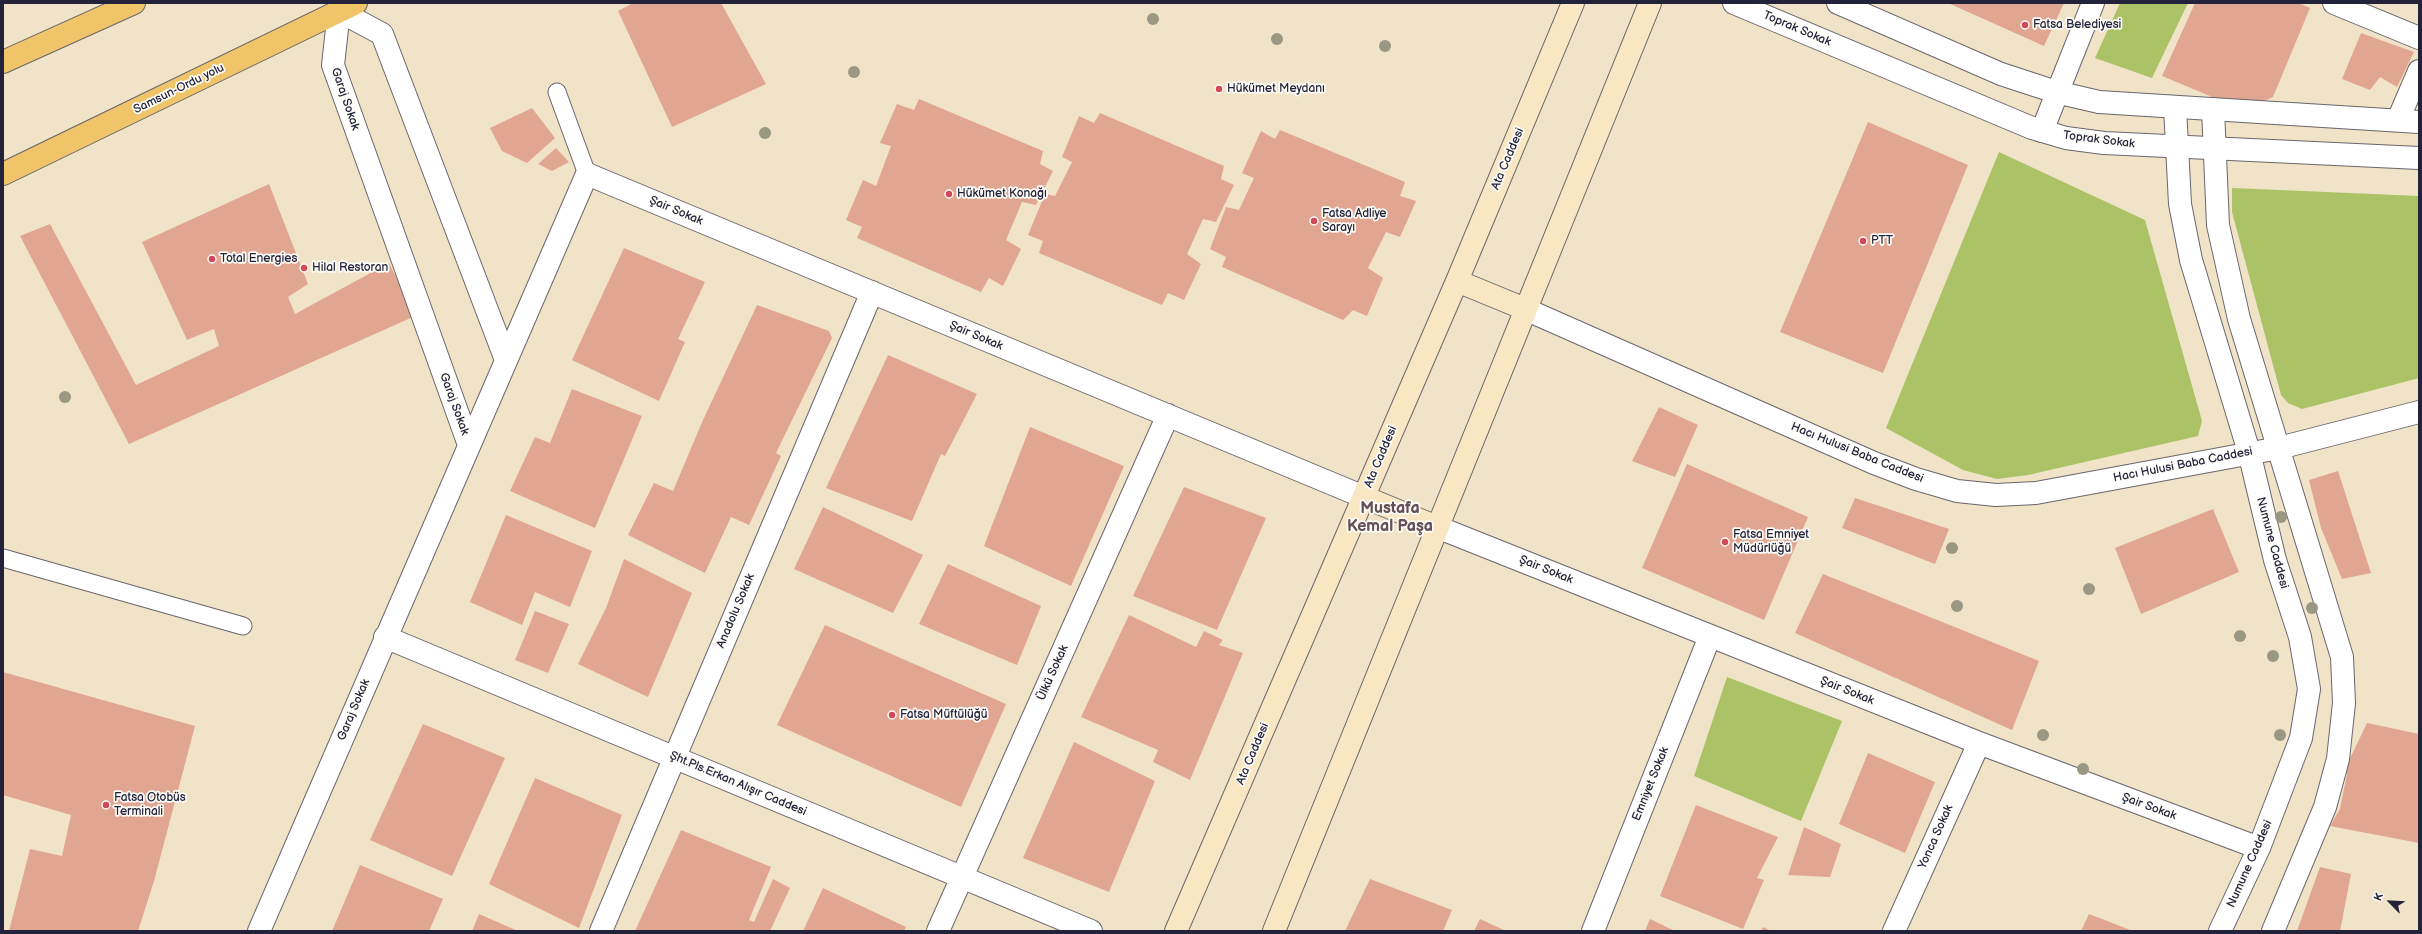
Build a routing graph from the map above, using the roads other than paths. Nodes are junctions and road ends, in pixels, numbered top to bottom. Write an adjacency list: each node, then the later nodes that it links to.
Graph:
1 (134, 3): 10 (highway)
2 (1573, 3): 23 (main road, Ata Caddesi)
3 (1650, 3): 25 (main road)
4 (1734, 3): 17 (street, Toprak Sokak)
5 (1838, 3): 13 (street)
6 (2093, 3): 13 (street)
7 (2334, 3): 9 (street)
8 (347, 7): 21 (highway, Samsun-Ordu yolu); 26 (street); 29 (street, Garaj Sokak)
9 (2419, 38)
10 (3, 62)
11 (2419, 71): 16 (street)
12 (557, 92): 22 (lane)
13 (2056, 92): 14 (street); 17 (street)
14 (2175, 107): 15 (street); 18 (street, Numune Caddesi)
15 (2214, 109): 16 (street); 19 (street)
16 (2408, 121)
17 (2042, 131): 18 (street, Toprak Sokak)
18 (2175, 147): 19 (street, Toprak Sokak); 31 (street, Numune Caddesi)
19 (2216, 149): 20 (street, Toprak Sokak); 30 (street)
20 (2419, 158)
21 (3, 174)
22 (588, 174): 24 (street, Şair Sokak); 26 (street, Garaj Sokak)
23 (1457, 281): 25 (main road); 32 (main road, Ata Caddesi)
24 (872, 292): 28 (street, Şair Sokak); 39 (street, Anadolu Sokak)
25 (1525, 310): 31 (street, Hacı Hulusi Baba Caddesi); 33 (main road)
26 (506, 360): 29 (street, Garaj Sokak)
27 (2419, 412): 30 (street, Hacı Hulusi Baba Caddesi)
28 (1168, 415): 32 (street, Şair Sokak); 41 (street, Ülkü Sokak)
29 (469, 444): 37 (street, Garaj Sokak)
30 (2279, 448): 31 (street, Hacı Hulusi Baba Caddesi); 51 (street)
31 (2249, 452): 40 (street, Numune Caddesi)
32 (1364, 497): 33 (main road); 46 (main road, Ata Caddesi)
33 (1437, 527): 36 (street, Şair Sokak); 47 (main road)
34 (3, 558): 35 (lane)
35 (243, 626)
36 (1710, 636): 38 (street, Şair Sokak); 48 (street, Emniyet Sokak)
37 (385, 637): 39 (street, Şht.Pls.Erkan Alışır Caddesi); 42 (street, Garaj Sokak)
38 (1979, 743): 40 (street, Şair Sokak); 49 (street, Yonca Sokak)
39 (674, 757): 41 (street, Şht.Pls.Erkan Alışır Caddesi); 43 (street, Anadolu Sokak)
40 (2259, 848): 50 (street, Numune Caddesi)
41 (962, 877): 44 (street, Ülkü Sokak); 45 (street, Şht.Pls.Erkan Alışır Caddesi)
42 (259, 931)
43 (602, 931)
44 (938, 931)
45 (1091, 931)
46 (1176, 931)
47 (1274, 931)
48 (1593, 931)
49 (1894, 931)
50 (2220, 931)
51 (2273, 931)

